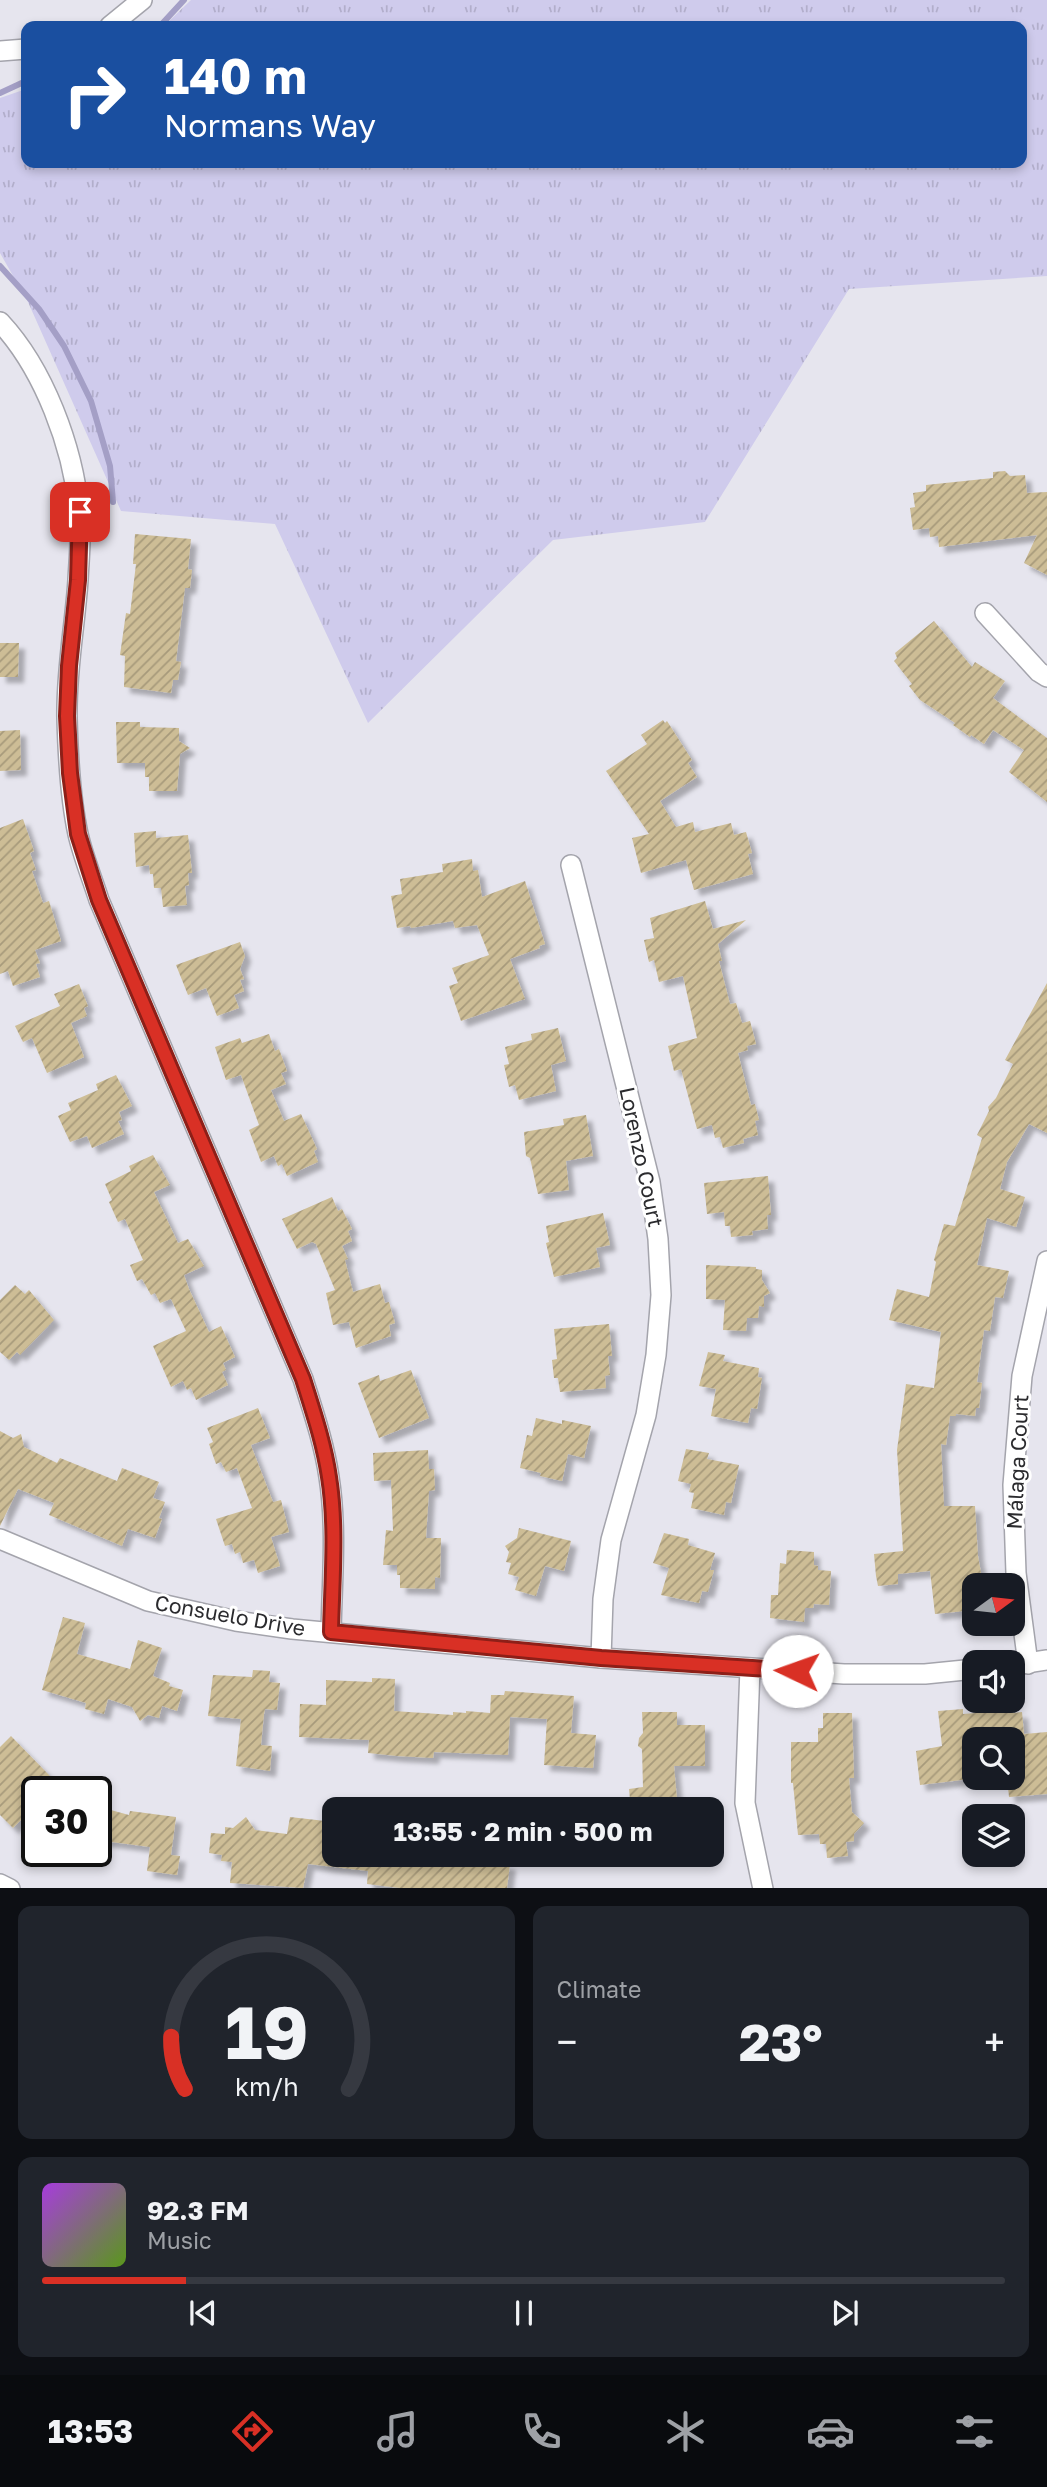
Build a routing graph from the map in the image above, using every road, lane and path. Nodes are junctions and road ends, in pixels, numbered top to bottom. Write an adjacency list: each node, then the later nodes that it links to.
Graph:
1 (142, 0): 2 (street)
2 (116, 21)
3 (21, 49): 4 (street)
4 (0, 51)
5 (0, 322): 11 (street)
6 (985, 613): 7 (street)
7 (1047, 677)
8 (571, 865): 12 (street, Lorenzo Court)
9 (1047, 1261): 13 (street, Málaga Court)
10 (0, 1539): 11 (street, Consuelo Drive)
11 (331, 1632): 12 (street, Consuelo Drive)
12 (601, 1658): 14 (street, Consuelo Drive)
13 (1029, 1663)
14 (750, 1668): 15 (street, Consuelo Drive); 18 (street)
15 (962, 1670)
16 (0, 1884): 17 (street)
17 (10, 1888)
18 (763, 1888)

